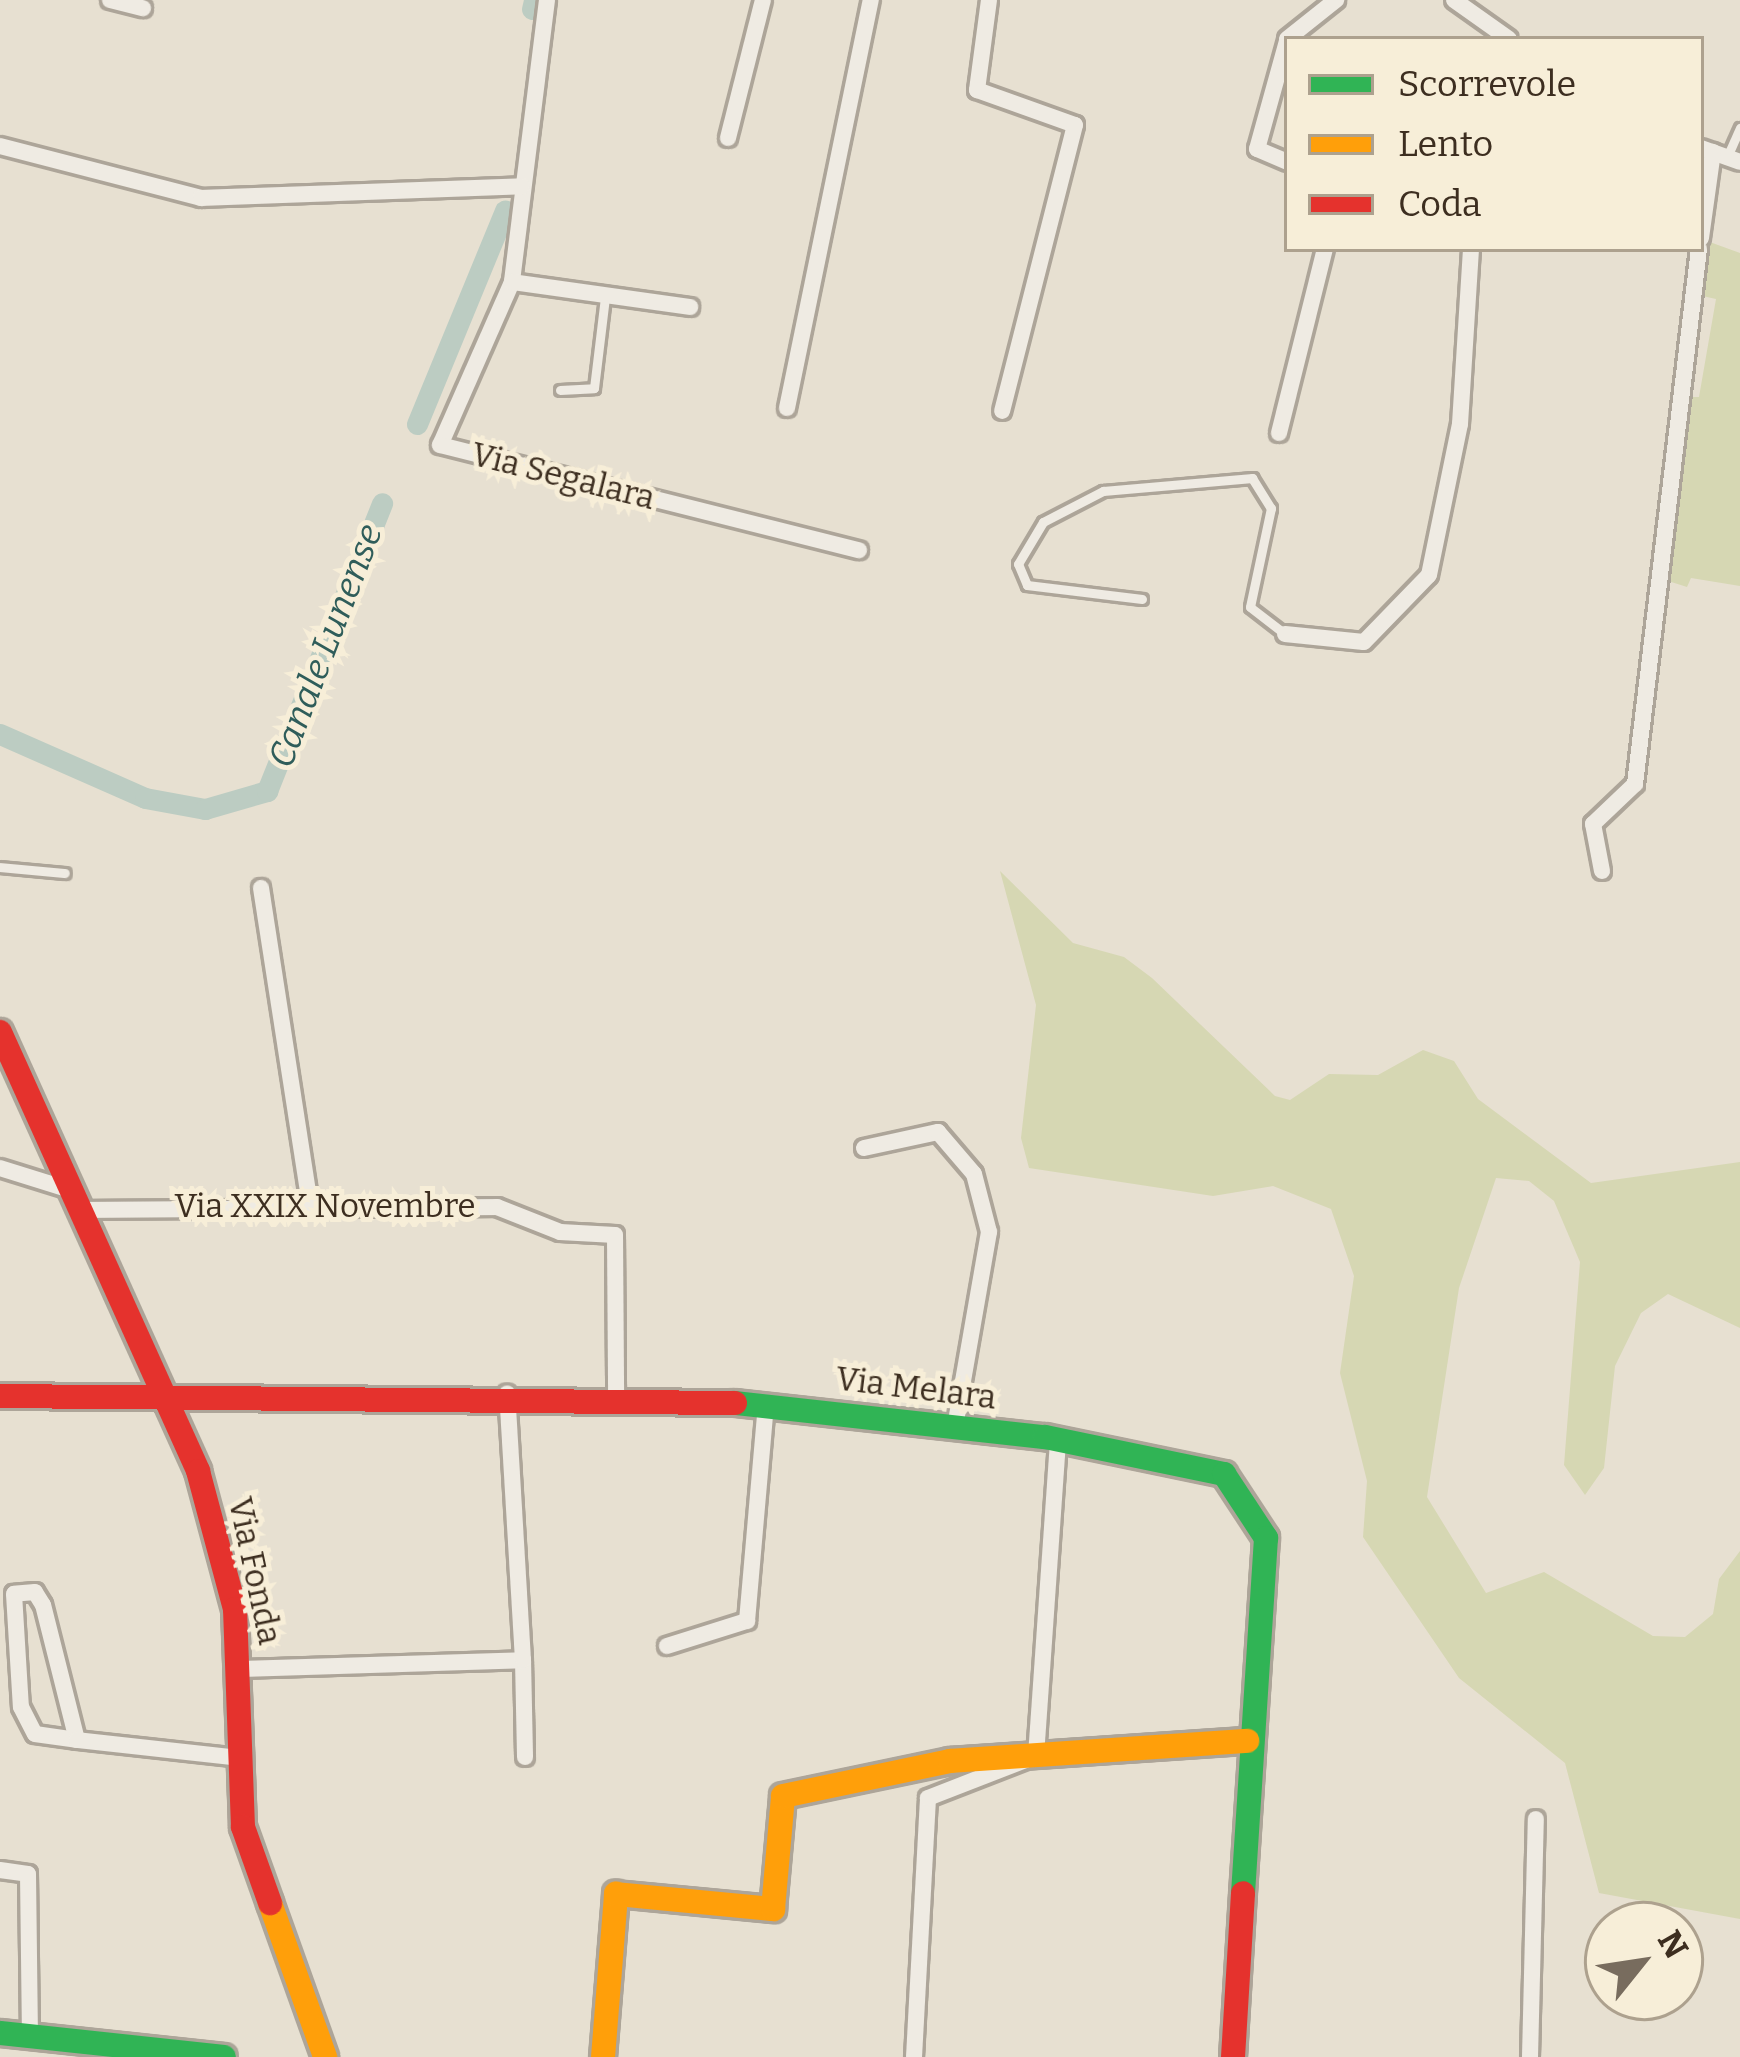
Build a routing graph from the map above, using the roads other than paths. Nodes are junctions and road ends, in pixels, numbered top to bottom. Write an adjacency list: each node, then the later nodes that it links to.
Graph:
1 (110, 0): 8 (street)
2 (547, 0): 17 (street, Via Segalara)
3 (763, 0): 13 (street)
4 (871, 0): 26 (street)
5 (988, 0): 27 (street)
6 (1336, 0): 10 (street)
7 (1454, 0): 9 (street)
8 (142, 8)
9 (1498, 35)
10 (1292, 36)
11 (1284, 51): 16 (street)
12 (1740, 128): 15 (lane)
13 (728, 138)
14 (0, 146): 17 (street)
15 (1720, 155): 18 (street)
16 (1284, 160)
17 (522, 186): 22 (street, Via Segalara)
18 (1704, 225)
19 (1324, 252): 28 (street)
20 (1471, 252): 31 (street)
21 (1700, 252): 33 (street)
22 (512, 282): 23 (street); 29 (street, Via Segalara)
23 (605, 297): 24 (street); 25 (lane)
24 (690, 307)
25 (560, 390)
26 (787, 408)
27 (1002, 410)
28 (1279, 433)
29 (859, 550)
30 (1142, 599): 31 (lane)
31 (1285, 634)
32 (0, 867): 34 (lane)
33 (1602, 871)
34 (65, 873)
35 (261, 887): 40 (street)
36 (0, 1033): 39 (street, Via Fonda)
37 (864, 1148): 47 (street)
38 (0, 1168): 39 (street)
39 (64, 1188): 41 (street, Via Fonda)
40 (310, 1204): 41 (street, Via XXIX Novembre); 45 (street, Via XXIX Novembre)
41 (84, 1210): 44 (street, Via Fonda)
42 (507, 1394): 44 (street, Via Melara); 45 (street, Via Melara); 50 (street)
43 (0, 1396): 44 (street, Via Melara)
44 (168, 1396): 51 (street, Via Fonda)
45 (616, 1396): 46 (street, Via Melara)
46 (766, 1405): 47 (street, Via Melara); 49 (street)
47 (956, 1427): 48 (street, Via Melara)
48 (1058, 1440): 53 (street, Via Melara); 54 (street)
49 (667, 1646)
50 (523, 1660): 51 (street); 55 (street)
51 (241, 1669): 56 (street, Via Fonda)
52 (76, 1740): 52 (street); 56 (street)
53 (1247, 1741): 54 (street); 65 (street, Via Melara)
54 (1036, 1756): 63 (street); 64 (street)
55 (525, 1757)
56 (240, 1758): 62 (street, Via Fonda)
57 (1536, 1819): 66 (street)
58 (0, 1870): 60 (street)
59 (0, 2033): 60 (street)
60 (29, 2036): 61 (street)
61 (224, 2057)
62 (325, 2057)
63 (603, 2057)
64 (914, 2057)
65 (1233, 2057)
66 (1530, 2057)

